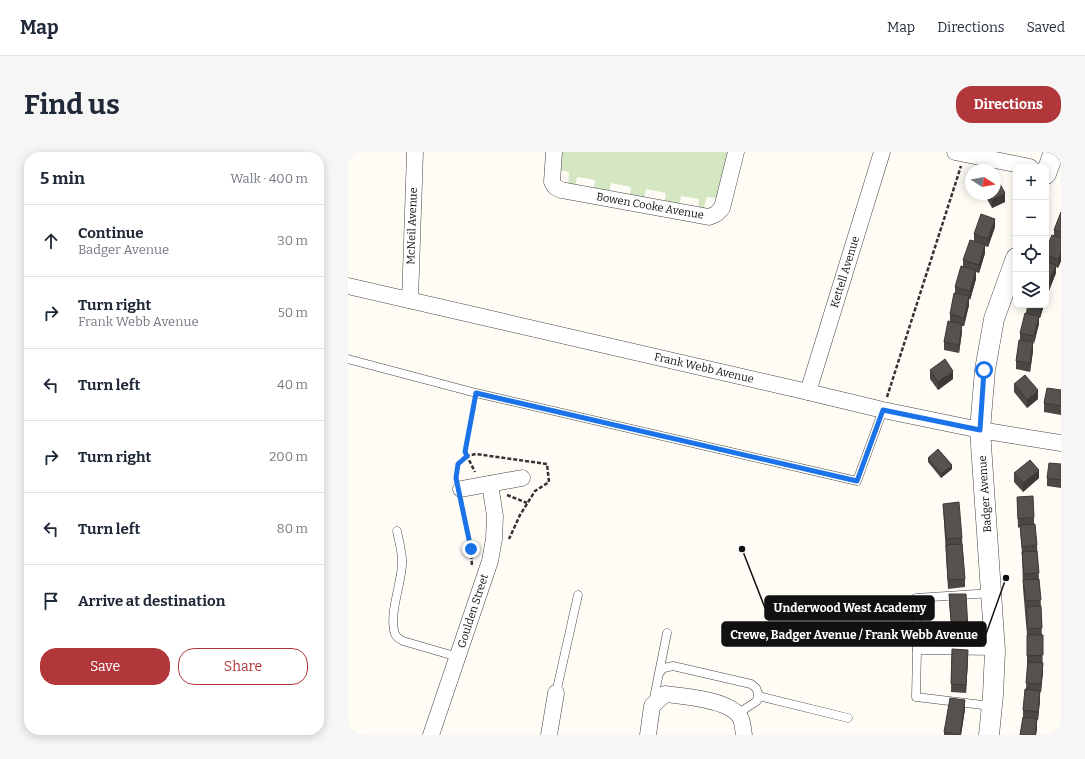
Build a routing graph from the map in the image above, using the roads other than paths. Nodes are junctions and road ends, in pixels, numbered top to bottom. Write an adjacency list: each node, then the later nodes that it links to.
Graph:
1 (415, 152): 11 (street, McNeil Avenue)
2 (554, 152): 3 (street, Bowen Cooke Avenue)
3 (736, 152)
4 (882, 152): 13 (street, Kettell Avenue)
5 (1054, 152): 8 (street)
6 (960, 153): 7 (street)
7 (1013, 164)
8 (1046, 164)
9 (1013, 266): 15 (street, Badger Avenue)
10 (348, 286): 11 (street, Frank Webb Avenue)
11 (410, 300): 13 (street, Frank Webb Avenue)
12 (348, 359): 14 (lane)
13 (808, 392): 14 (street, Frank Webb Avenue)
14 (883, 410): 15 (street, Frank Webb Avenue)
15 (980, 430): 16 (street, Frank Webb Avenue); 21 (street, Badger Avenue)
16 (1061, 443)
17 (522, 478): 18 (street)
18 (486, 484): 19 (street); 26 (street, Goulden Street)
19 (459, 488)
20 (397, 532): 26 (lane)
21 (992, 593): 24 (lane); 25 (street, Badger Avenue)
22 (578, 595): 28 (lane)
23 (667, 633): 27 (lane)
24 (916, 650): 25 (lane); 31 (lane)
25 (995, 651): 31 (street, Badger Avenue)
26 (458, 657): 34 (street, Goulden Street)
27 (659, 673): 29 (lane); 30 (lane)
28 (556, 693): 35 (street)
29 (758, 696): 32 (lane); 33 (lane)
30 (652, 706): 32 (street); 36 (street)
31 (992, 706): 38 (street, Badger Avenue)
32 (734, 711): 37 (street)
33 (848, 718)
34 (431, 735)
35 (549, 735)
36 (648, 735)
37 (744, 735)
38 (989, 735)

